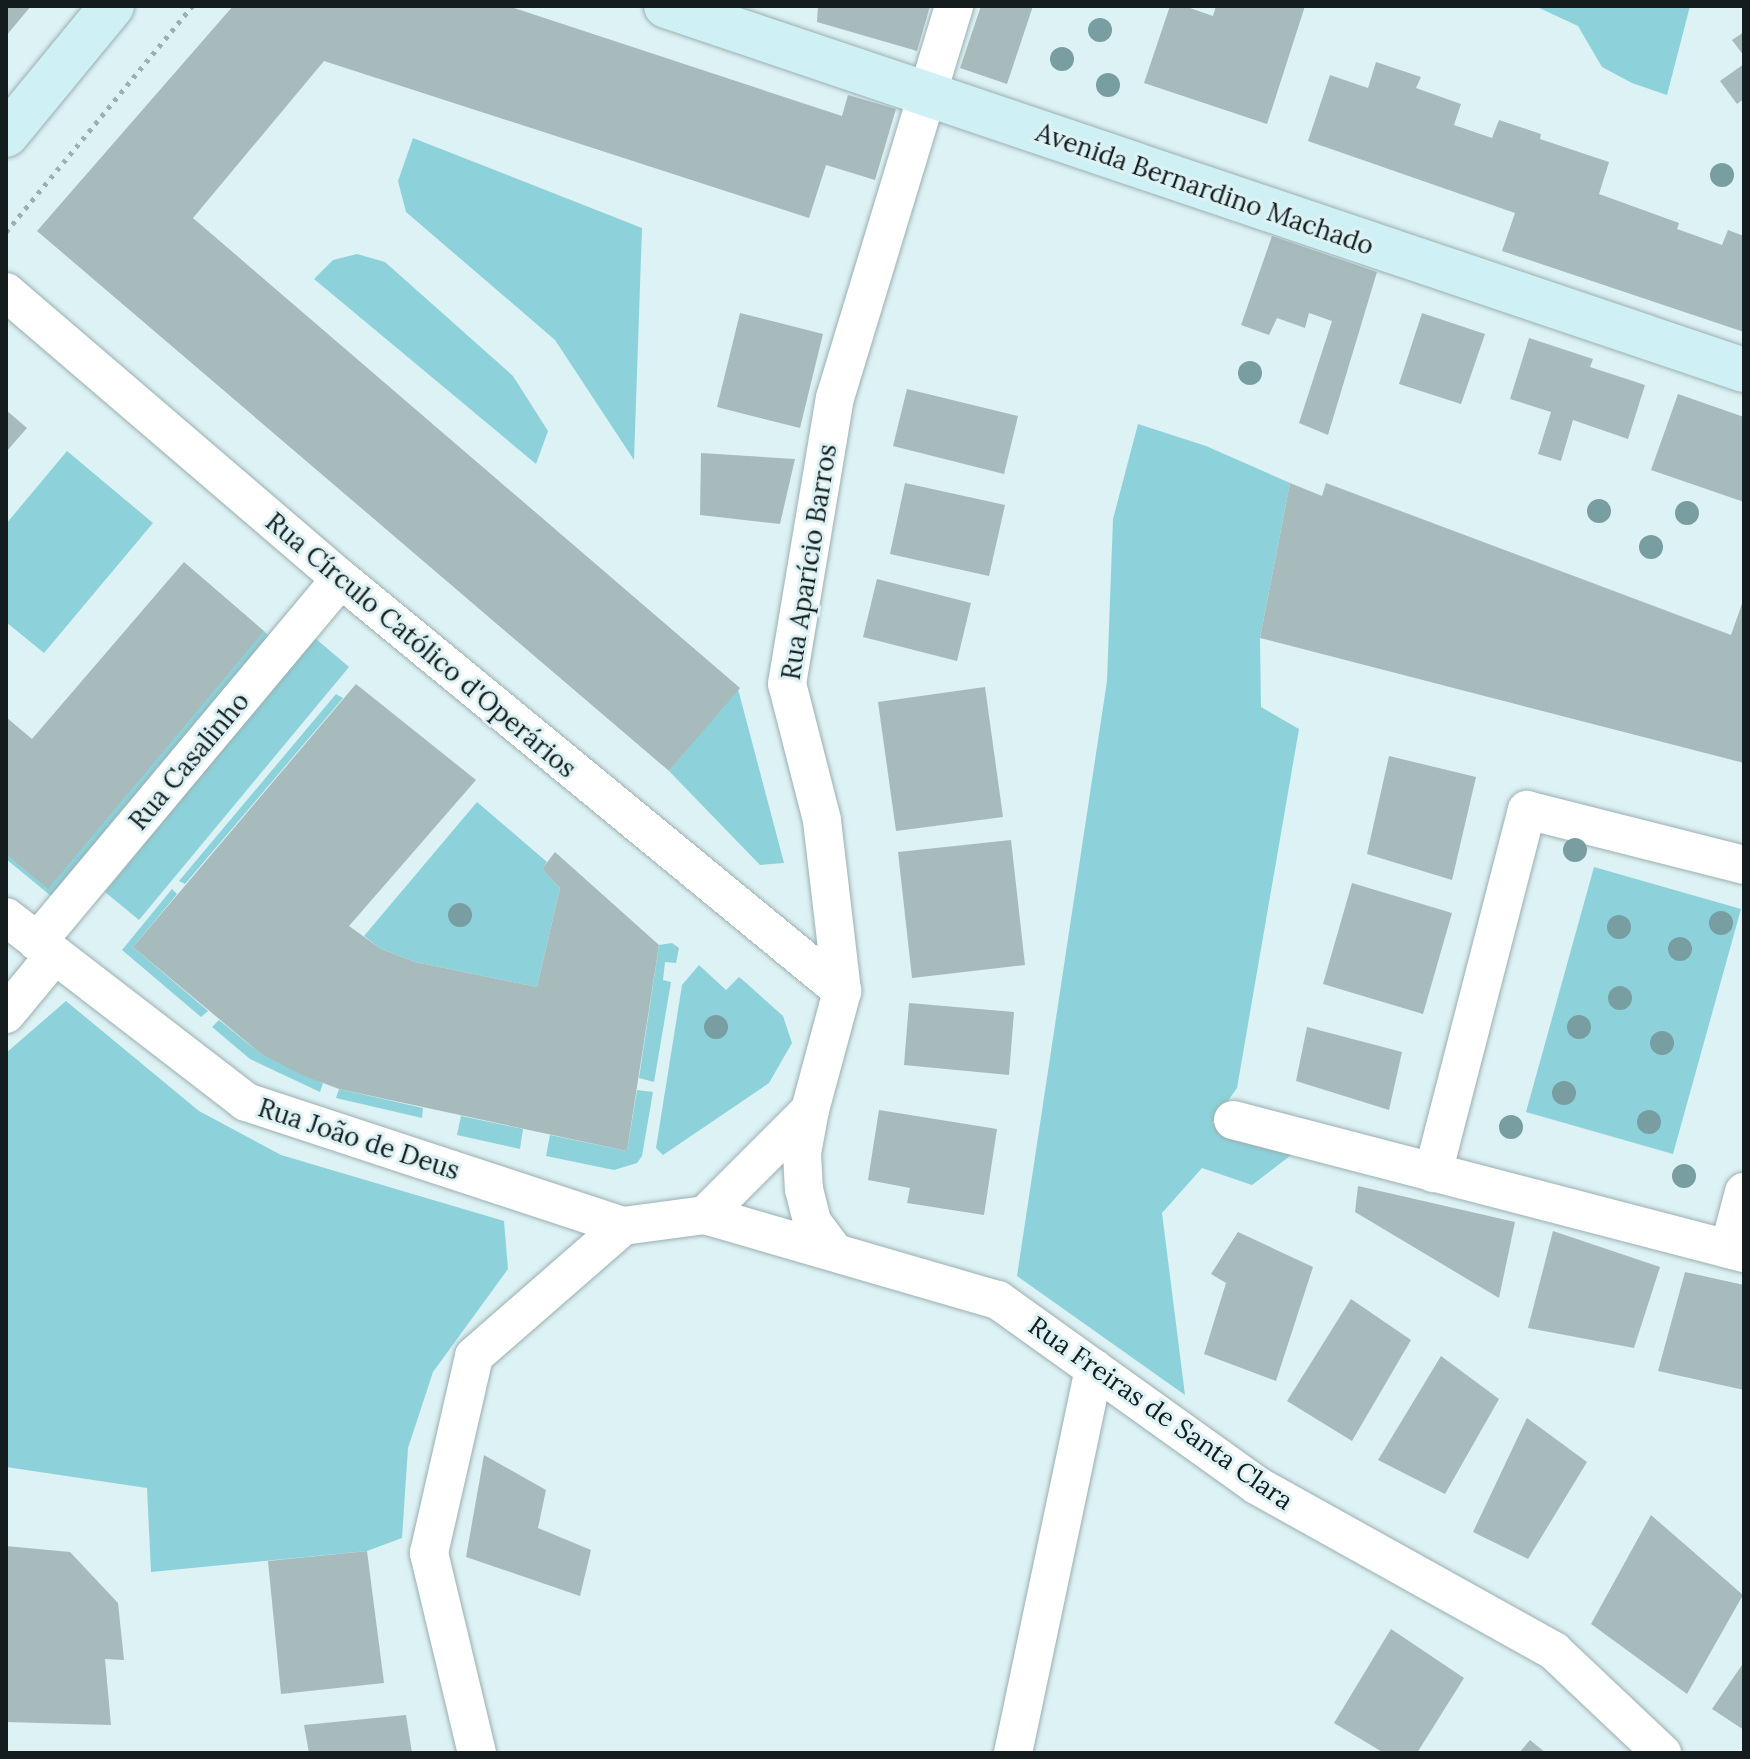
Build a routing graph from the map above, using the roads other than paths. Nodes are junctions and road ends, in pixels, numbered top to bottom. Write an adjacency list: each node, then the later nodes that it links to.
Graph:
1 (112, 6): 5 (main road)
2 (666, 6): 4 (main road, Avenida Bernardino Machado)
3 (954, 6): 4 (street, Rua Aparício Barros)
4 (926, 93): 7 (main road, Avenida Bernardino Machado); 12 (street, Rua Aparício Barros)
5 (6, 135)
6 (6, 292): 8 (street, Rua Círculo Católico d'Operários)
7 (1744, 370)
8 (341, 579): 11 (street, Rua Casalinho); 12 (street, Rua Círculo Católico d'Operários)
9 (1744, 865): 16 (street)
10 (6, 917): 11 (street, Rua João de Deus)
11 (45, 949): 13 (street, Rua Casalinho); 19 (street, Rua João de Deus)
12 (842, 991): 14 (street, Rua Aparício Barros)
13 (6, 1014)
14 (810, 1110): 18 (street, Rua Aparício Barros); 21 (street)
15 (1233, 1120): 16 (street)
16 (1433, 1173): 20 (street)
17 (1744, 1192): 20 (street)
18 (705, 1215): 19 (street); 21 (street, Rua Freiras de Santa Clara)
19 (623, 1226): 23 (street)
20 (1736, 1251)
21 (835, 1252): 22 (street, Rua Freiras de Santa Clara)
22 (1094, 1368): 24 (street); 25 (street, Rua Freiras de Santa Clara)
23 (477, 1753)
24 (1013, 1753)
25 (1662, 1753)

